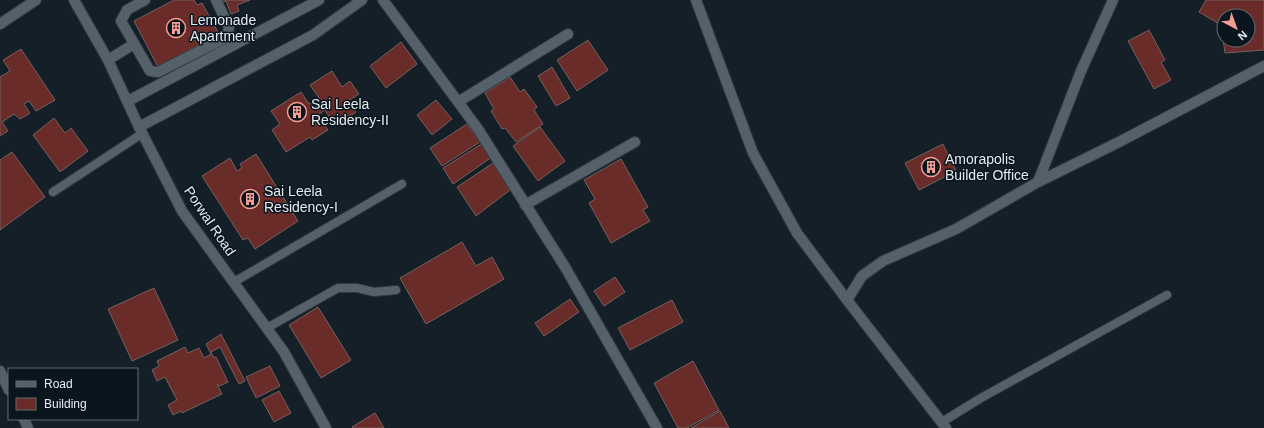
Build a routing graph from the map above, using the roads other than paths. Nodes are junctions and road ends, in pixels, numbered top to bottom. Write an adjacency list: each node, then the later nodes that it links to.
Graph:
1 (36, 0): 10 (street)
2 (74, 0): 13 (street, Porwal Road)
3 (145, 0): 12 (street)
4 (216, 0): 12 (street)
5 (319, 0): 15 (street)
6 (362, 0): 17 (street)
7 (383, 0): 16 (street)
8 (696, 0): 26 (street)
9 (1113, 0): 19 (street)
10 (0, 24)
11 (568, 34): 16 (street)
12 (134, 44): 13 (street)
13 (108, 60): 15 (street, Porwal Road)
14 (1264, 66): 19 (street)
15 (128, 102): 17 (street, Porwal Road)
16 (458, 102): 22 (street)
17 (141, 130): 21 (lane); 23 (street, Porwal Road)
18 (635, 142): 22 (street)
19 (1038, 182): 26 (street)
20 (402, 184): 23 (lane)
21 (53, 192)
22 (525, 205): 32 (street)
23 (234, 282): 27 (street, Porwal Road)
24 (396, 290): 27 (lane)
25 (1167, 295): 30 (lane)
26 (847, 300): 30 (street)
27 (267, 328): 31 (street, Porwal Road)
28 (0, 372): 29 (street)
29 (8, 388)
30 (944, 425)
31 (326, 428)
32 (657, 428)

